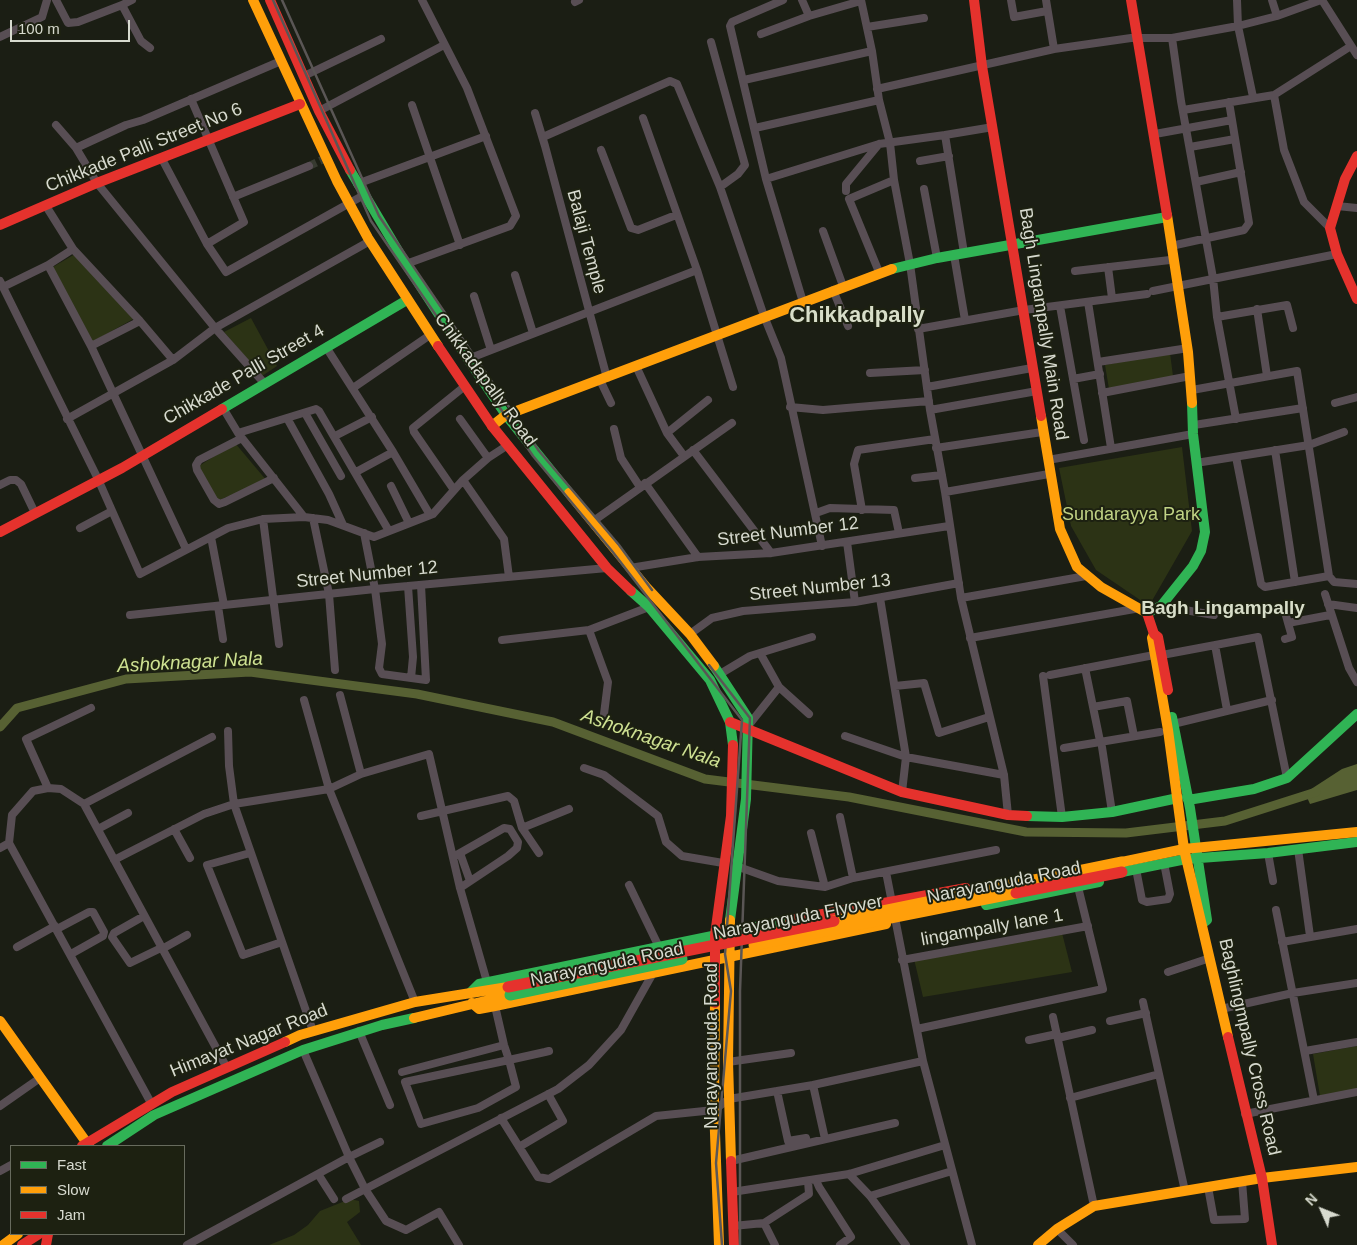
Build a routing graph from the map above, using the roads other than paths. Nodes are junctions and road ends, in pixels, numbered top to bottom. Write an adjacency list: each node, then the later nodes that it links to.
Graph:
1 (47, 0): 26 (street)
2 (56, 0): 18 (street)
3 (132, 0): 18 (street)
4 (253, 0): 37 (street, Chikkadapally Road)
5 (270, 0): 39 (street, Chikkadapally Road)
6 (422, 0): 31 (street)
7 (783, 0): 40 (street)
8 (802, 0): 20 (street)
9 (974, 0): 38 (street, Bagh Lingampally Main Road)
10 (1011, 0): 19 (street)
11 (1046, 0): 19 (street)
12 (1125, 0): 27 (street)
13 (1131, 0): 27 (street)
14 (1237, 0): 23 (street)
15 (1272, 0): 21 (street)
16 (1321, 0): 21 (street); 32 (street)
17 (861, 1): 20 (street); 24 (street)
18 (122, 5): 33 (street)
19 (1047, 11): 34 (street)
20 (809, 16): 25 (street)
21 (1277, 16): 23 (street)
22 (924, 18): 24 (street)
23 (1238, 26): 28 (street); 43 (street)
24 (867, 27): 35 (street)
25 (760, 34)
26 (0, 37)
27 (1135, 38): 28 (street); 34 (street); 58 (street); 91 (street)
28 (1172, 38): 49 (street)
29 (380, 39): 39 (street)
30 (711, 42): 81 (street)
31 (444, 45): 50 (street); 60 (street)
32 (1352, 46): 36 (street); 42 (street)
33 (150, 48)
34 (1054, 49): 38 (street)
35 (872, 51): 40 (street); 41 (street)
36 (1357, 55)
37 (281, 61): 44 (street); 47 (street, Chikkadapally Road)
38 (982, 66): 41 (street); 55 (street, Bagh Lingampally Main Road)
39 (304, 76): 50 (street, Chikkadapally Road)
40 (744, 80): 56 (street)
41 (877, 89): 45 (street)
42 (1274, 95): 43 (street); 93 (street)
43 (1253, 97): 46 (street)
44 (191, 99): 63 (street); 67 (street)
45 (879, 100): 56 (street); 64 (street)
46 (1229, 102): 49 (street); 53 (street)
47 (300, 104): 63 (street, Chikkade Palli Street No 6); 86 (street, Chikkadapally Road)
48 (412, 106): 71 (street)
49 (1183, 110): 57 (street)
50 (319, 111): 80 (street, Chikkadapally Road)
51 (534, 114): 61 (street, Balaji Temple)
52 (643, 118): 90 (street)
53 (1232, 120): 57 (street); 62 (street)
54 (56, 125): 67 (street)
55 (992, 127): 59 (street); 99 (street, Bagh Lingampally Main Road)
56 (755, 128): 76 (street)
57 (1186, 128): 58 (street); 66 (street)
58 (1154, 134): 91 (street)
59 (945, 135): 64 (street); 69 (street)
60 (486, 136): 71 (street); 98 (street)
61 (542, 137): 81 (street); 127 (street, Balaji Temple)
62 (1235, 138): 66 (street); 75 (street)
63 (210, 140): 72 (street, Chikkade Palli Street No 6); 85 (street)
64 (890, 143): 65 (street); 77 (street)
65 (879, 144): 76 (street); 83 (street)
66 (1190, 147): 78 (street)
67 (76, 148): 79 (street)
68 (601, 150): 90 (street)
69 (949, 156): 73 (street); 102 (street)
70 (1357, 156): 88 (street)
71 (431, 158): 80 (street); 98 (street)
72 (162, 159): 79 (street, Chikkade Palli Street No 6); 97 (street)
73 (920, 161)
74 (309, 166): 85 (street)
75 (1241, 172): 78 (street); 95 (street)
76 (766, 179): 122 (street)
77 (894, 180): 107 (street); 112 (street)
78 (1196, 182): 95 (street)
79 (98, 183): 87 (street, Chikkade Palli Street No 6); 133 (street)
80 (357, 184): 84 (street, Chikkadapally Road)
81 (720, 187): 128 (street)
82 (924, 189): 104 (street)
83 (846, 190)
84 (364, 195): 86 (street); 106 (street, Chikkadapally Road)
85 (234, 197): 97 (street)
86 (350, 204): 96 (street, Chikkadapally Road); 97 (street)
87 (46, 206): 92 (street, Chikkade Palli Street No 6); 101 (street)
88 (1337, 206): 89 (street); 93 (street)
89 (1357, 208)
90 (676, 215): 110 (street)
91 (1165, 217): 99 (street); 100 (street); 105 (street)
92 (0, 225)
93 (1330, 228): 103 (street)
94 (823, 231): 117 (street)
95 (1206, 238): 100 (street); 114 (street)
96 (370, 241): 121 (street, Chikkadapally Road); 133 (street)
97 (207, 244)
98 (460, 245): 106 (street)
99 (1013, 246): 102 (street); 126 (street, Bagh Lingampally Main Road)
100 (1171, 246): 116 (street)
101 (73, 250): 108 (street); 131 (street)
102 (959, 254): 104 (street); 130 (street)
103 (1337, 254): 114 (street); 120 (street)
104 (938, 258): 107 (street)
105 (1170, 260): 109 (street); 116 (street)
106 (406, 264): 143 (street, Chikkadapally Road)
107 (910, 264): 112 (street); 135 (street)
108 (48, 265): 115 (street); 139 (street)
109 (1108, 267): 111 (street); 119 (street)
110 (698, 270): 127 (street); 138 (street)
111 (1075, 271)
112 (879, 272): 117 (street)
113 (515, 275): 136 (street)
114 (1213, 278): 116 (street); 129 (street)
115 (1, 284): 177 (street)
116 (1175, 286): 119 (street); 141 (street); 161 (street)
117 (838, 288): 122 (street); 132 (street)
118 (474, 296): 142 (street)
119 (1112, 298): 123 (street)
120 (1357, 299)
121 (407, 300): 137 (street, Chikkadapally Road); 140 (street, Chikkade Palli Street 4)
122 (803, 302): 128 (street)
123 (1088, 302): 124 (street); 145 (street)
124 (1060, 306): 126 (street); 153 (street)
125 (1257, 309): 129 (street); 134 (street); 151 (street)
126 (1024, 310): 130 (street); 147 (street, Bagh Lingampally Main Road)
127 (589, 314): 136 (street); 154 (street, Balaji Temple)
128 (764, 316): 138 (street); 170 (street)
129 (1217, 317): 155 (street)
130 (965, 320): 135 (street)
131 (140, 321): 139 (street); 144 (street)
132 (848, 326)
133 (215, 328): 144 (street); 156 (street)
134 (1293, 328)
135 (918, 329): 148 (street)
136 (533, 333): 142 (street)
137 (430, 335): 157 (street, Chikkadapally Road); 159 (street)
138 (715, 335): 146 (street); 160 (street)
139 (91, 346): 164 (street)
140 (326, 347): 156 (street, Chikkade Palli Street 4); 159 (street)
141 (1182, 349): 145 (street); 152 (street)
142 (491, 350): 143 (street)
143 (468, 359): 175 (street, Chikkadapally Road)
144 (173, 360): 164 (street)
145 (1098, 362): 150 (street)
146 (636, 366): 154 (street); 187 (street)
147 (1032, 368): 158 (street); 162 (street, Bagh Lingampally Main Road)
148 (925, 370): 149 (street); 158 (street)
149 (870, 373)
150 (1100, 374): 153 (street); 163 (street)
151 (1267, 376): 155 (street); 172 (street)
152 (1186, 377): 163 (street); 184 (street)
153 (1073, 378): 190 (street)
154 (604, 379): 168 (street, Balaji Temple); 175 (street)
155 (1229, 382): 161 (street); 180 (street)
156 (265, 384): 171 (street, Chikkade Palli Street 4)
157 (465, 386): 182 (street, Chikkadapally Road); 215 (street)
158 (927, 387): 167 (street)
159 (353, 388): 176 (street)
160 (733, 388)
161 (1192, 390): 184 (street)
162 (1037, 391): 173 (street); 185 (street, Bagh Lingampally Main Road)
163 (1102, 393): 194 (street)
164 (112, 394): 177 (street); 198 (street)
165 (1357, 396): 169 (street)
166 (708, 400): 187 (street)
167 (929, 400): 170 (street); 173 (street)
168 (611, 403)
169 (1335, 403)
170 (790, 407): 220 (street)
171 (224, 408): 188 (street); 198 (street, Chikkade Palli Street 4)
172 (1303, 408): 180 (street); 193 (street)
173 (930, 410): 191 (street)
174 (305, 413): 178 (street); 189 (street); 207 (street)
175 (506, 415): 182 (street); 225 (street, Chikkadapally Road)
176 (372, 417): 189 (street); 197 (street)
177 (67, 418): 210 (street)
178 (287, 418): 188 (street); 227 (street)
179 (460, 419): 201 (street)
180 (1236, 419): 184 (street)
181 (732, 423): 195 (street)
182 (492, 426): 192 (street, Chikkadapally Road)
183 (614, 429): 213 (street)
184 (1194, 430): 194 (street); 203 (street)
185 (1042, 432): 191 (street); 202 (street, Bagh Lingampally Main Road)
186 (1344, 432): 193 (street)
187 (666, 433): 199 (street)
188 (240, 435): 208 (street); 208 (street)
189 (336, 436): 204 (street)
190 (1084, 440)
191 (936, 444): 206 (street); 217 (street)
192 (508, 445): 201 (street); 240 (street, Chikkadapally Road)
193 (1309, 445): 196 (street); 243 (street)
194 (1111, 448): 202 (street)
195 (693, 450): 199 (street); 238 (street)
196 (1275, 450): 200 (street); 245 (street)
197 (394, 452): 204 (street); 221 (street)
198 (143, 455): 210 (street, Chikkade Palli Street 4); 237 (street)
199 (684, 456): 213 (street)
200 (1236, 457): 203 (street); 245 (street)
201 (488, 458): 211 (street)
202 (1048, 460): 205 (street, Bagh Lingampally Main Road)
203 (1196, 463): 259 (street)
204 (356, 472): 230 (street)
205 (1049, 474): 216 (street); 242 (street, Bagh Lingampally Main Road)
206 (942, 475): 209 (street); 216 (street)
207 (341, 476)
208 (274, 478): 222 (street)
209 (916, 478)
210 (98, 479): 218 (street); 219 (street, Chikkade Palli Street 4)
211 (463, 480): 215 (street); 244 (street)
212 (0, 485): 219 (street)
213 (642, 485): 225 (street); 239 (street)
214 (391, 486): 226 (street)
215 (454, 490): 221 (street)
216 (945, 492): 228 (street)
217 (862, 510): 220 (street); 233 (street)
218 (112, 511): 229 (street); 237 (street)
219 (35, 513): 231 (street, Chikkade Palli Street 4)
220 (816, 513): 236 (street)
221 (430, 515): 226 (street)
222 (304, 517): 223 (street); 224 (street)
223 (313, 518): 227 (street); 251 (street)
224 (263, 519): 234 (street); 255 (street)
225 (592, 522): 241 (street, Chikkadapally Road)
226 (409, 523): 230 (street)
227 (343, 524): 232 (street)
228 (949, 526): 233 (street, Street Number 12); 246 (street)
229 (80, 528)
230 (389, 531): 232 (street)
231 (0, 532)
232 (364, 533): 250 (street)
233 (899, 533): 235 (street, Street Number 12)
234 (211, 537): 237 (street); 258 (street)
235 (847, 542): 236 (street, Street Number 12); 256 (street)
236 (822, 546): 238 (street, Street Number 12)
237 (186, 549)
238 (771, 553): 239 (street, Street Number 12)
239 (698, 557): 241 (street, Street Number 12)
240 (607, 568): 244 (street, Street Number 12); 260 (street, Chikkadapally Road)
241 (630, 568): 269 (street, Chikkadapally Road)
242 (1086, 576): 254 (street); 262 (street, Bagh Lingampally Main Road)
243 (1329, 576): 245 (street); 247 (street)
244 (509, 577): 248 (street, Street Number 12)
245 (1295, 582)
246 (959, 583): 253 (street, Street Number 13); 254 (street)
247 (1357, 584)
248 (421, 585): 249 (street, Street Number 12); 282 (street)
249 (408, 586): 250 (street, Street Number 12); 282 (street)
250 (375, 589): 251 (street, Street Number 12); 282 (street)
251 (329, 594): 255 (street, Street Number 12); 280 (street)
252 (1325, 594): 257 (street)
253 (880, 598): 256 (street, Street Number 13); 284 (street)
254 (961, 598): 271 (street)
255 (275, 600): 258 (street, Street Number 12); 275 (street)
256 (855, 602): 269 (street, Street Number 13)
257 (1328, 604): 261 (street); 265 (street)
258 (221, 606): 266 (street, Street Number 12); 272 (street)
259 (1162, 606): 262 (street); 264 (street)
260 (650, 608): 268 (street); 296 (street, Chikkadapally Road)
261 (1357, 608)
262 (1144, 610): 271 (street); 278 (street)
263 (1285, 612): 267 (street)
264 (1214, 615)
265 (1330, 615): 267 (street); 283 (street)
266 (130, 616)
267 (1288, 623): 273 (street)
268 (589, 630): 274 (street); 292 (street)
269 (690, 634): 281 (street, Chikkadapally Road)
270 (812, 637): 277 (street)
271 (970, 638): 294 (street)
272 (223, 639)
273 (1285, 639)
274 (502, 640)
275 (279, 644)
276 (1216, 645): 278 (street); 288 (street); 291 (street)
277 (760, 653): 281 (street); 285 (street)
278 (1158, 655): 279 (street); 297 (street); 315 (street)
279 (1085, 668): 289 (street); 325 (street)
280 (335, 670)
281 (720, 674): 298 (street, Chikkadapally Road)
282 (411, 678)
283 (1357, 682)
284 (895, 686): 294 (street); 307 (street)
285 (779, 687): 293 (street); 298 (street)
286 (340, 695): 309 (street)
287 (304, 700): 313 (street)
288 (1272, 700): 291 (street); 311 (street)
289 (1093, 706): 302 (street); 304 (street)
290 (91, 708): 312 (street)
291 (1227, 710): 297 (street)
292 (604, 714)
293 (809, 714)
294 (989, 716): 310 (street)
295 (1356, 716): 311 (street)
296 (730, 722): 298 (street); 305 (street, Chikkadapally Road)
297 (1174, 724): 315 (street)
298 (747, 728): 314 (street); 345 (street, Narayanaguda Road)
299 (228, 732): 317 (street)
300 (1160, 732): 302 (street)
301 (845, 736): 307 (street)
302 (1134, 736): 304 (street)
303 (212, 737): 316 (street)
304 (1101, 744): 306 (street); 320 (street)
305 (734, 747): 343 (street, Narayanaguda Road)
306 (1064, 748)
307 (906, 757): 310 (street); 314 (street)
308 (584, 768): 343 (street)
309 (361, 774): 313 (street); 319 (street)
310 (1004, 775): 322 (street)
311 (1287, 778): 315 (street)
312 (48, 788): 316 (street); 332 (street)
313 (329, 789): 317 (street); 382 (street)
314 (902, 792): 322 (street)
315 (1184, 803): 320 (street); 334 (street, Baghlingmpally Cross Road)
316 (84, 804): 328 (street)
317 (234, 804): 327 (street); 337 (street)
318 (569, 810): 326 (street)
319 (442, 812): 323 (street); 326 (street); 340 (street)
320 (1112, 812): 325 (street)
321 (128, 813): 328 (street)
322 (1008, 815): 325 (street)
323 (420, 816)
324 (840, 817): 348 (street)
325 (1062, 817)
326 (522, 828): 338 (street)
327 (174, 829): 341 (street); 342 (street)
328 (98, 830): 342 (street)
329 (1357, 832): 334 (street)
330 (812, 833): 354 (street)
331 (1357, 842): 335 (street)
332 (10, 843): 333 (street); 360 (street)
333 (0, 848)
334 (1190, 849): 339 (street); 344 (street); 346 (street); 373 (street, Baghlingmpally Cross Road)
335 (1298, 849): 339 (street); 365 (street)
336 (996, 850): 347 (street)
337 (250, 853): 366 (street); 366 (street)
338 (539, 853)
339 (1268, 853): 349 (street)
340 (456, 855): 350 (street); 350 (street); 353 (street)
341 (190, 858)
342 (114, 860): 357 (street)
343 (723, 863): 364 (street, Narayanaguda Road)
344 (1164, 864): 346 (street); 346 (street)
345 (736, 866): 354 (street); 362 (street, Narayanaguda Road)
346 (1128, 867): 352 (street, Narayanguda Road); 355 (street, Narayanguda Road); 381 (street, Narayanguda Flyover, bridge)
347 (886, 872): 348 (street); 355 (street)
348 (853, 878): 354 (street)
349 (1273, 881)
350 (470, 882): 353 (street)
351 (630, 885): 369 (street)
352 (1078, 887): 358 (street, Narayanguda Road); 359 (street)
353 (460, 888): 378 (street)
354 (825, 888)
355 (892, 902): 358 (street); 362 (street, Narayanguda Road)
356 (1276, 910): 367 (street)
357 (144, 916): 370 (street); 370 (street)
358 (895, 922): 372 (street, Narayanguda Road); 374 (street)
359 (1088, 926): 374 (street, lingampally lane 1); 390 (street)
360 (56, 928): 368 (street); 371 (street); 371 (street)
361 (1357, 929): 365 (street)
362 (729, 931): 364 (street, Narayanguda Road); 372 (street, Narayanaguda Road)
363 (187, 935): 370 (street)
364 (715, 935): 369 (street, Narayanguda Road); 375 (street, Narayanaguda Road)
365 (1310, 936): 367 (street)
366 (282, 942): 392 (street)
367 (1282, 942): 380 (street)
368 (17, 947)
369 (659, 947): 378 (street, Narayanguda Road)
370 (162, 948): 405 (street)
371 (70, 954): 416 (street)
372 (729, 958): 375 (street, Narayanguda Road); 404 (street, Narayanaguda Road)
373 (1210, 958): 376 (street); 385 (street, Baghlingmpally Cross Road)
374 (902, 960): 390 (street)
375 (714, 961): 377 (street, Narayanguda Road); 419 (street, Narayanaguda Road)
376 (1168, 972)
377 (653, 973): 384 (street, Narayanguda Road); 412 (street)
378 (487, 982): 381 (street, Narayanguda Road)
379 (1357, 983): 380 (street)
380 (1293, 993): 385 (street); 399 (street)
381 (471, 998): 382 (street, Himayat Nagar Road); 384 (street, Narayanguda Road); 393 (street, Himayat Nagar Road)
382 (414, 1002): 392 (street, Himayat Nagar Road)
383 (1143, 1002): 386 (street)
384 (495, 1006): 397 (street)
385 (1221, 1009): 420 (street, Baghlingmpally Cross Road)
386 (1146, 1013): 389 (street); 407 (street)
387 (1053, 1017): 394 (street)
388 (0, 1021): 408 (street)
389 (1110, 1021)
390 (917, 1030): 403 (street)
391 (1092, 1030): 394 (street)
392 (313, 1031): 405 (street, Himayat Nagar Road)
393 (360, 1031): 398 (street, Himayat Nagar Road); 417 (street)
394 (1057, 1036): 395 (street); 413 (street)
395 (1029, 1040)
396 (1357, 1042): 399 (street)
397 (504, 1045): 402 (street); 406 (street)
398 (303, 1050): 426 (street, Himayat Nagar Road); 429 (street)
399 (1305, 1050): 415 (street)
400 (550, 1052): 402 (street)
401 (791, 1053): 404 (street)
402 (508, 1060): 402 (street)
403 (923, 1061): 409 (street); 427 (street)
404 (728, 1062): 414 (street, Narayanaguda Road)
405 (227, 1068): 416 (street, Himayat Nagar Road)
406 (402, 1072)
407 (1159, 1074): 413 (street); 441 (street)
408 (40, 1078): 418 (street); 425 (street)
409 (813, 1085): 410 (street); 423 (street)
410 (777, 1091): 414 (street); 423 (street)
411 (1357, 1092): 415 (street)
412 (548, 1094): 421 (street); 428 (street)
413 (1070, 1098): 446 (street)
414 (729, 1099): 419 (street); 430 (street, Narayanaguda Road)
415 (1314, 1100): 420 (street)
416 (151, 1103): 425 (street, Himayat Nagar Road)
417 (390, 1105)
418 (0, 1106)
419 (714, 1110): 428 (street); 456 (street, Narayanaguda Road)
420 (1245, 1114): 435 (street, Baghlingmpally Cross Road)
421 (501, 1118): 428 (street); 440 (street)
422 (896, 1123): 423 (street)
423 (825, 1137): 430 (street)
424 (380, 1142): 429 (street)
425 (86, 1145)
426 (109, 1145)
427 (945, 1145): 432 (street); 434 (street)
428 (519, 1147)
429 (349, 1156): 433 (street); 440 (street)
430 (731, 1162): 442 (street, Narayanaguda Road)
431 (1357, 1167): 435 (street)
432 (952, 1171): 443 (street); 461 (street)
433 (318, 1174): 445 (street); 454 (street)
434 (849, 1174): 436 (street); 443 (street)
435 (1262, 1178): 438 (street); 464 (street, Baghlingmpally Cross Road)
436 (816, 1180): 437 (street); 459 (street)
437 (808, 1181): 442 (street); 447 (street)
438 (1242, 1181): 439 (street); 439 (street)
439 (1208, 1187): 441 (street)
440 (365, 1189): 444 (street); 455 (street)
441 (1186, 1191): 446 (street)
442 (732, 1192): 448 (street, Narayanaguda Road)
443 (870, 1196): 460 (street)
444 (346, 1199)
445 (334, 1200)
446 (1094, 1206): 449 (street)
447 (764, 1223): 448 (street); 458 (street)
448 (733, 1226): 457 (street, Narayanaguda Road)
449 (1057, 1229): 462 (street); 463 (street)
450 (17, 1235): 452 (street)
451 (36, 1237): 453 (street)
452 (3, 1245)
453 (22, 1245)
454 (187, 1245)
455 (459, 1245)
456 (719, 1245)
457 (734, 1245)
458 (775, 1245)
459 (840, 1245)
460 (906, 1245)
461 (972, 1245)
462 (1038, 1245)
463 (1073, 1245)
464 (1272, 1245)

